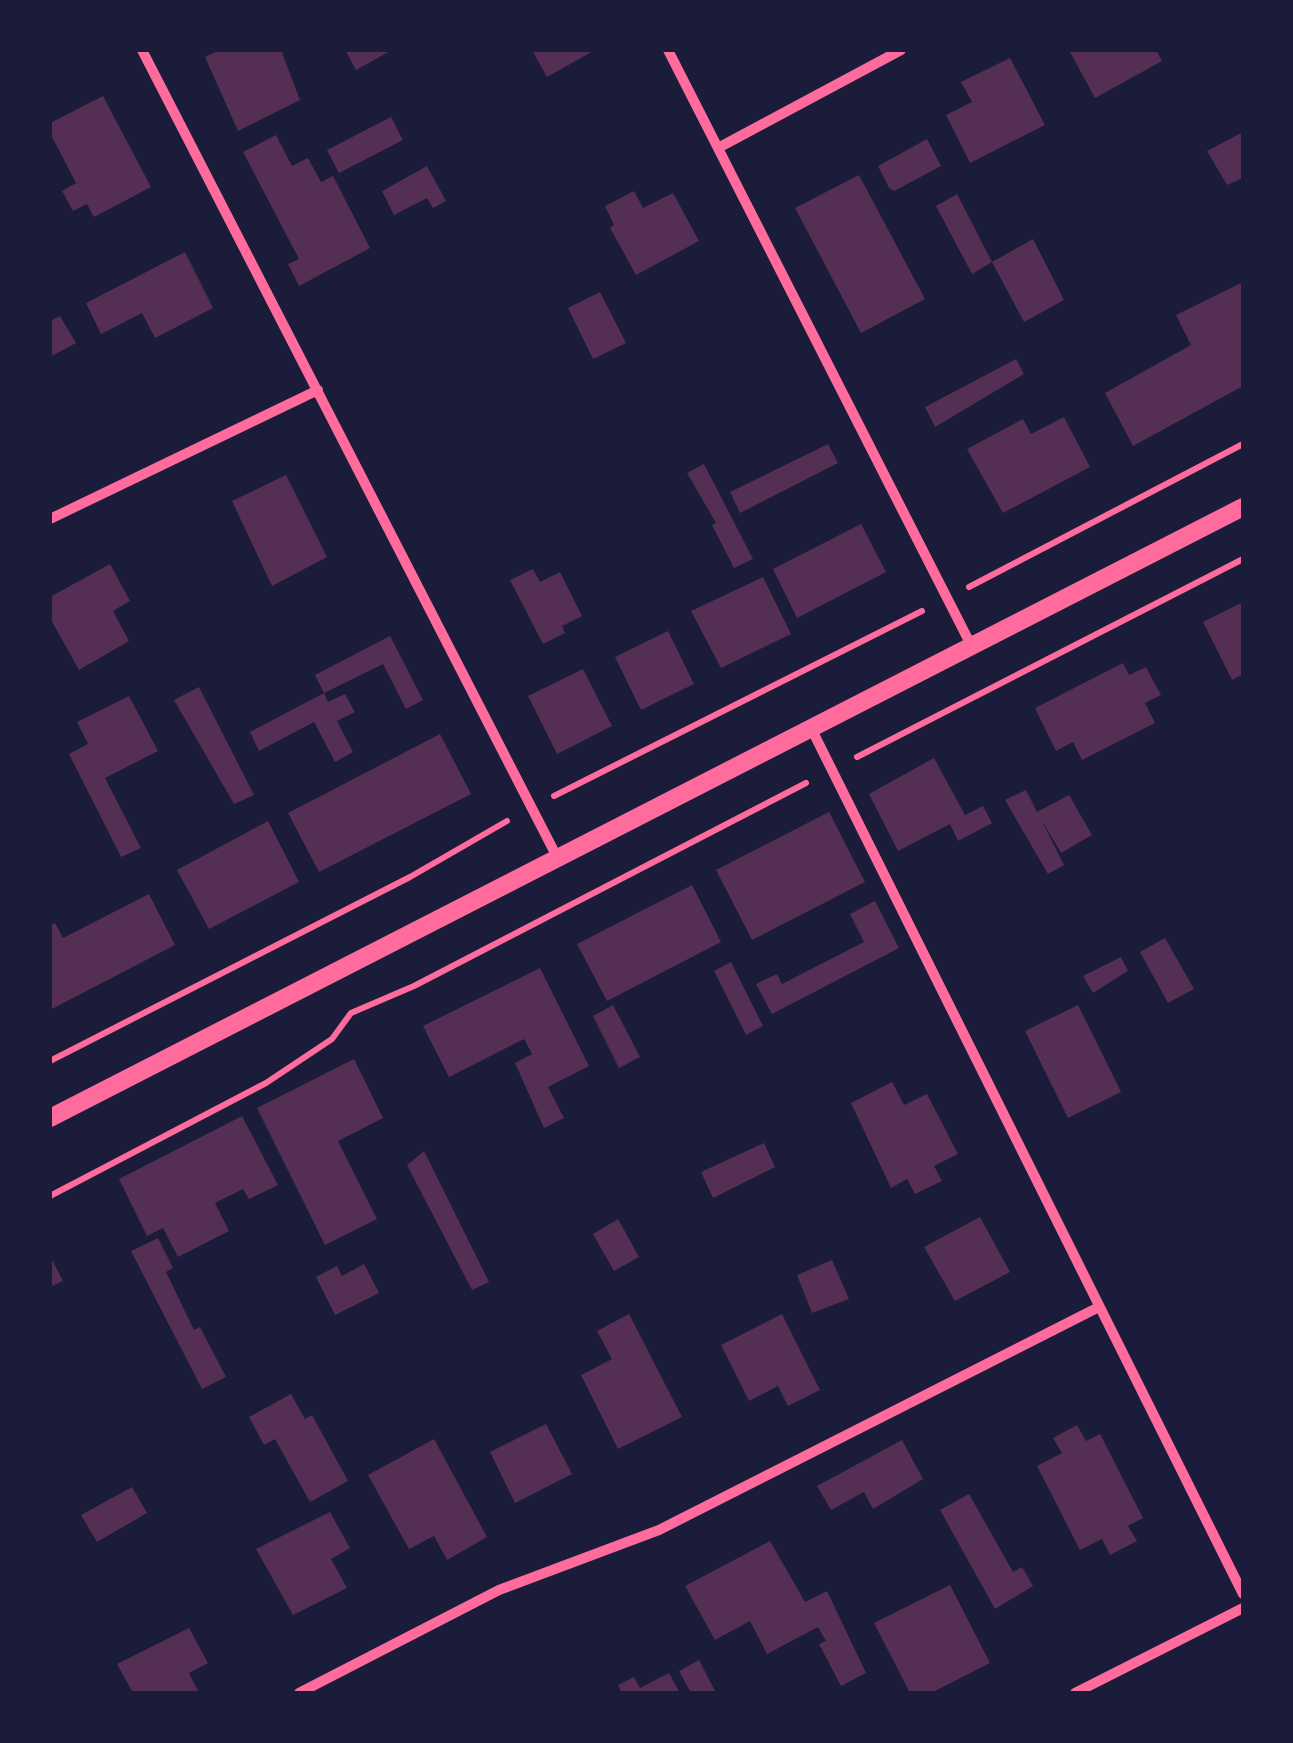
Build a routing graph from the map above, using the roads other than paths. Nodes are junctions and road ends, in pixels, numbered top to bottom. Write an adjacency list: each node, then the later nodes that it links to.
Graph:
1 (142, 50): 5 (street)
2 (668, 50): 4 (street)
3 (900, 50): 4 (street)
4 (718, 148): 8 (street)
5 (318, 390): 7 (street); 10 (street)
6 (1243, 506): 8 (street)
7 (50, 519)
8 (971, 645): 9 (street)
9 (811, 728): 10 (street); 12 (street)
10 (557, 857): 11 (street)
11 (50, 1118)
12 (1097, 1308): 13 (street); 15 (street)
13 (1243, 1594)
14 (1243, 1608): 16 (street)
15 (299, 1693)
16 (1075, 1693)

